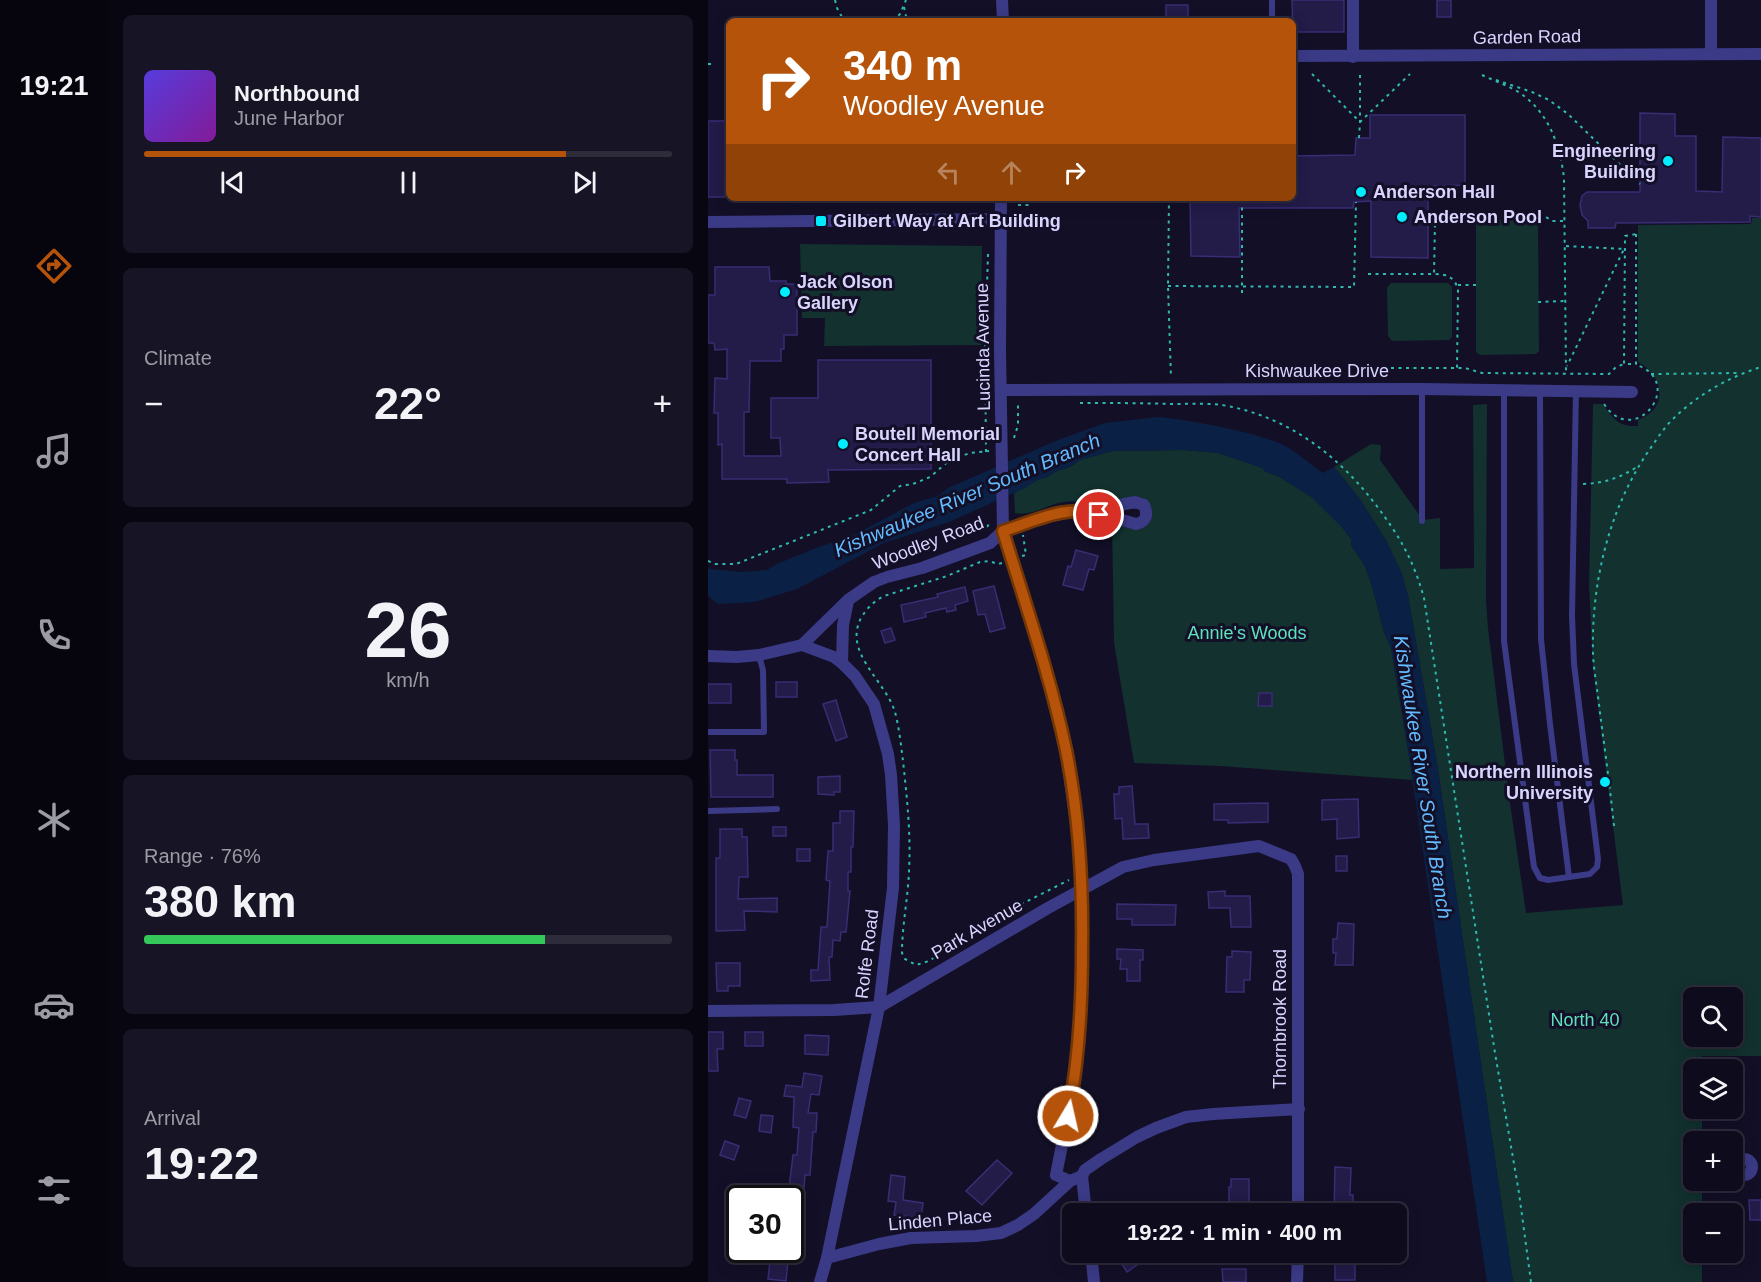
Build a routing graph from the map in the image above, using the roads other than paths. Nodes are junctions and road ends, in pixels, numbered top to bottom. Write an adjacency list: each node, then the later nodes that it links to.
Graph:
1 (1002, 0): 5 (street)
2 (1272, 0): 6 (lane)
3 (1353, 0): 10 (street)
4 (1711, 0): 7 (street)
5 (1003, 18)
6 (1272, 18)
7 (1711, 53): 8 (street, Garden Road); 10 (street, Garden Road)
8 (1761, 54)
9 (1296, 56): 10 (street, Garden Road)
10 (1353, 57)
11 (1001, 201): 12 (street, Lucinda Avenue)
12 (1001, 219): 13 (street); 15 (street, Lucinda Avenue)
13 (708, 222)
14 (1422, 389): 15 (street, Kishwaukee Drive); 16 (street, Kishwaukee Drive); 21 (lane)
15 (1001, 390): 22 (street, Lucinda Avenue)
16 (1504, 390): 17 (street, Kishwaukee Drive); 32 (lane)
17 (1540, 390): 18 (street, Kishwaukee Drive); 32 (lane)
18 (1575, 390): 19 (street, Kishwaukee Drive); 32 (lane)
19 (1632, 392)
20 (1090, 512): 22 (street, Woodley Road)
21 (1422, 521)
22 (1003, 531): 23 (street, Woodley Road); 33 (street, Lucinda Avenue)
23 (848, 600): 24 (street, Woodley Road); 27 (street)
24 (802, 645): 25 (street); 27 (street, Rolfe Road)
25 (759, 655): 26 (street); 28 (lane)
26 (708, 656)
27 (842, 663): 34 (street, Rolfe Road)
28 (708, 732)
29 (777, 808): 30 (lane)
30 (708, 811)
31 (1259, 846): 33 (street, Park Avenue); 36 (street, Thornbrook Road)
32 (1569, 877)
33 (1082, 888): 34 (street, Park Avenue); 37 (street, Lucinda Avenue)
34 (879, 1007): 35 (street, Park Avenue); 40 (street, Rolfe Road)
35 (708, 1011)
36 (1299, 1109): 37 (street, Linden Place); 39 (street, Thornbrook Road)
37 (1076, 1179): 38 (street); 40 (street, Linden Place)
38 (1083, 1203)
39 (1298, 1203)
40 (827, 1258): 43 (street)
41 (1092, 1263): 44 (street)
42 (1298, 1263): 45 (street)
43 (820, 1282)
44 (1094, 1282)
45 (1297, 1282)

